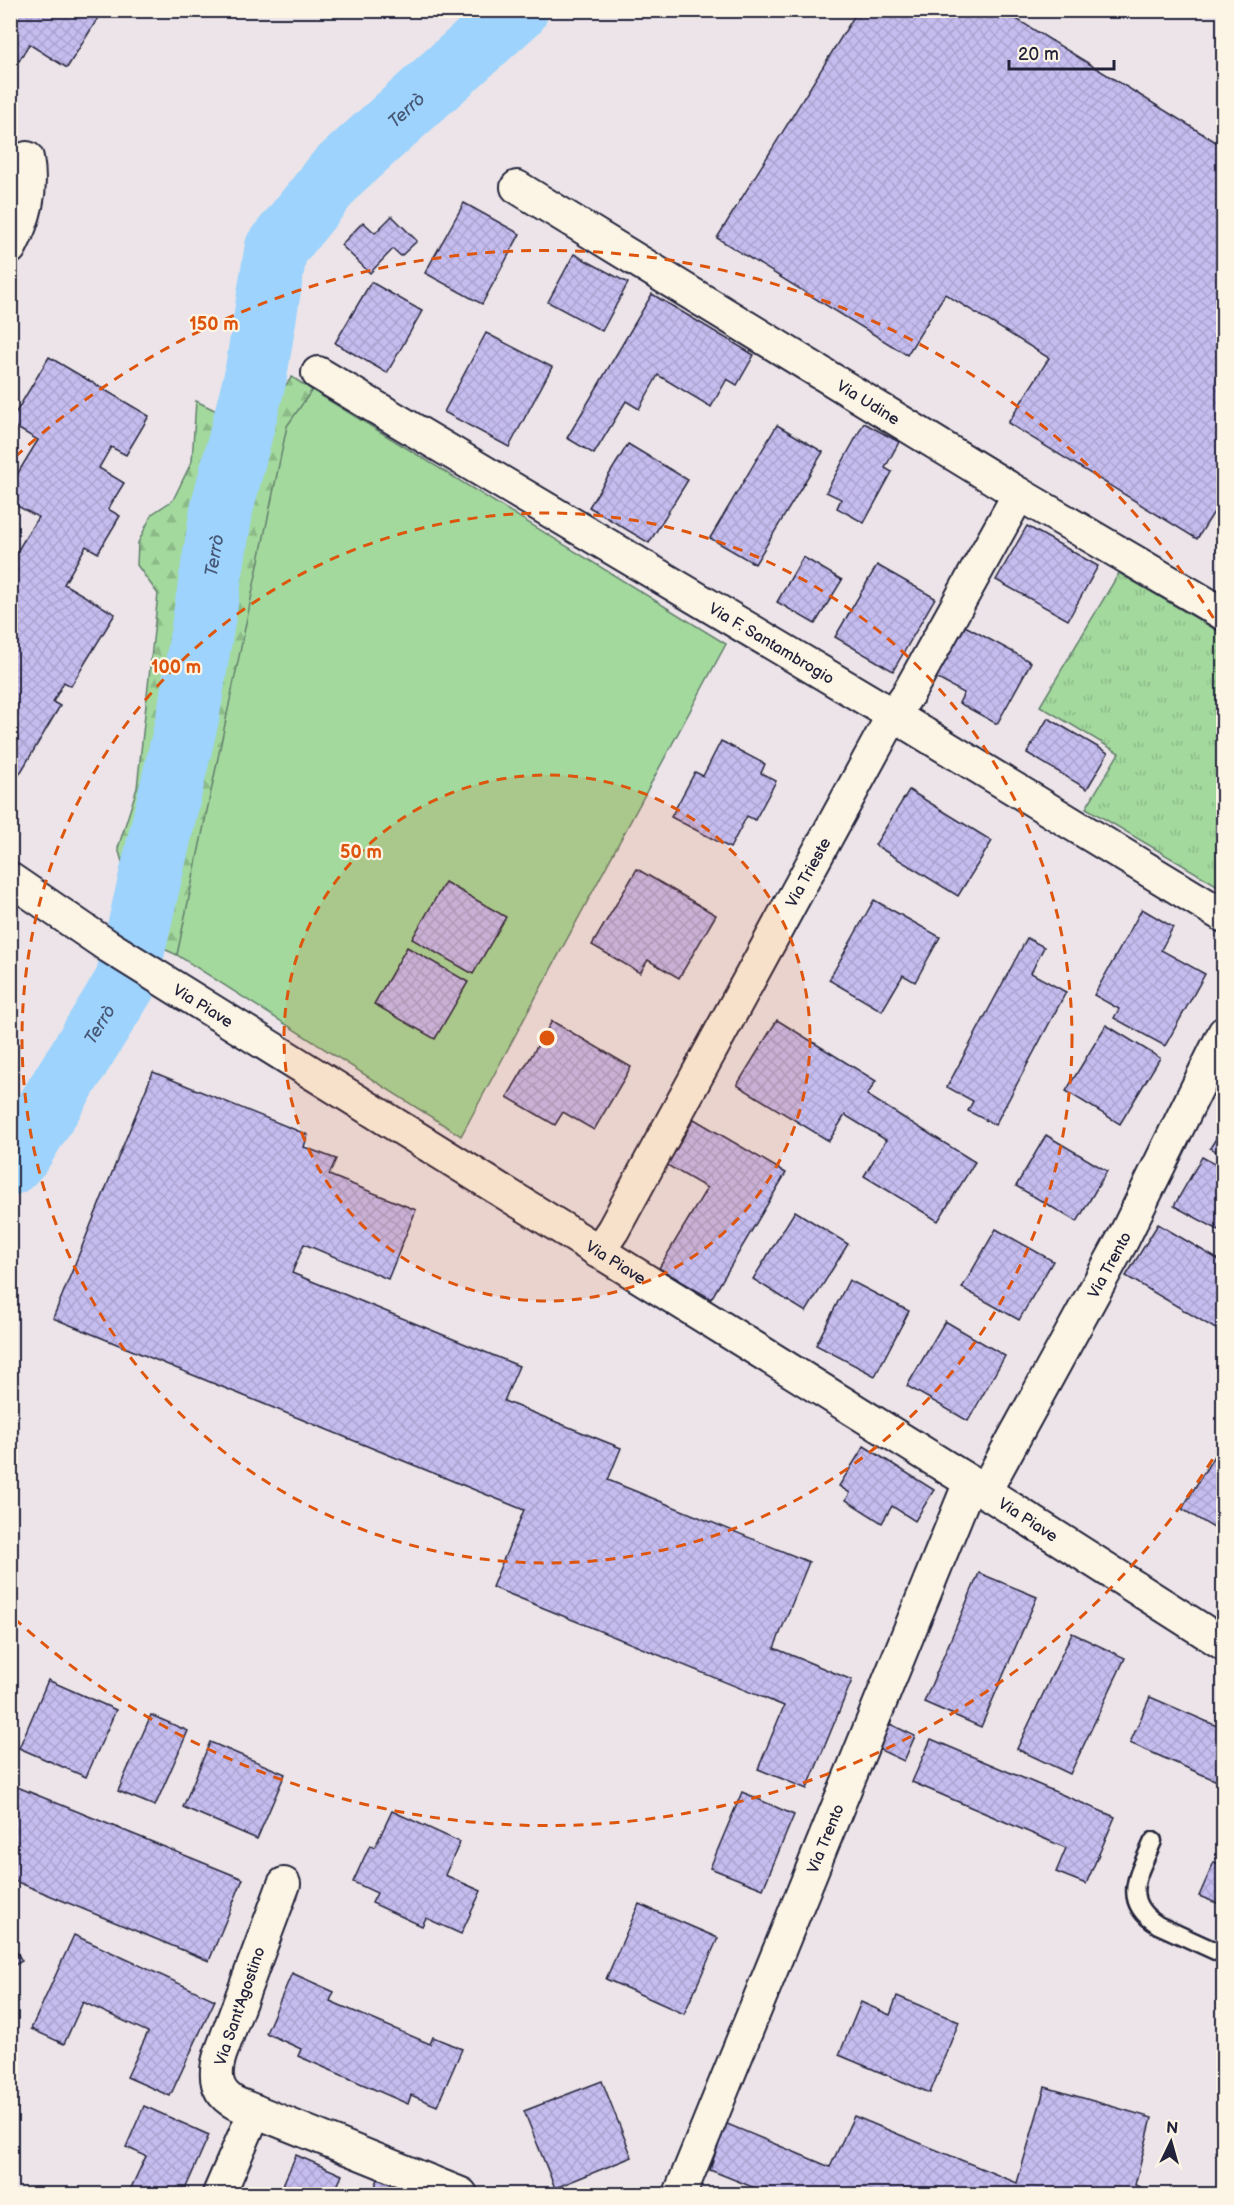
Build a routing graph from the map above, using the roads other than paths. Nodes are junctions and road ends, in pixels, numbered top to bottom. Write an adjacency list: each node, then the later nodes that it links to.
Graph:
1 (27, 158): 3 (street)
2 (517, 187): 5 (street, Via Udine)
3 (10, 248)
4 (318, 373): 7 (street, Via F. Santambrogio)
5 (1019, 494): 6 (street, Via Udine); 7 (street, Via Trieste)
6 (1224, 614)
7 (893, 715): 9 (street, Via F. Santambrogio); 11 (street, Via Trieste)
8 (10, 879): 11 (street, Via Piave)
9 (1224, 915)
10 (1224, 1033): 12 (street, Via Trento)
11 (598, 1252): 12 (street, Via Piave)
12 (978, 1487): 13 (street, Via Piave); 20 (street, Via Trento)
13 (1224, 1644)
14 (1153, 1841): 16 (lane)
15 (284, 1884): 17 (street, Via Sant'Agostino)
16 (1224, 1955)
17 (255, 2111): 18 (street); 19 (street)
18 (219, 2194)
19 (461, 2194)
20 (680, 2194)

